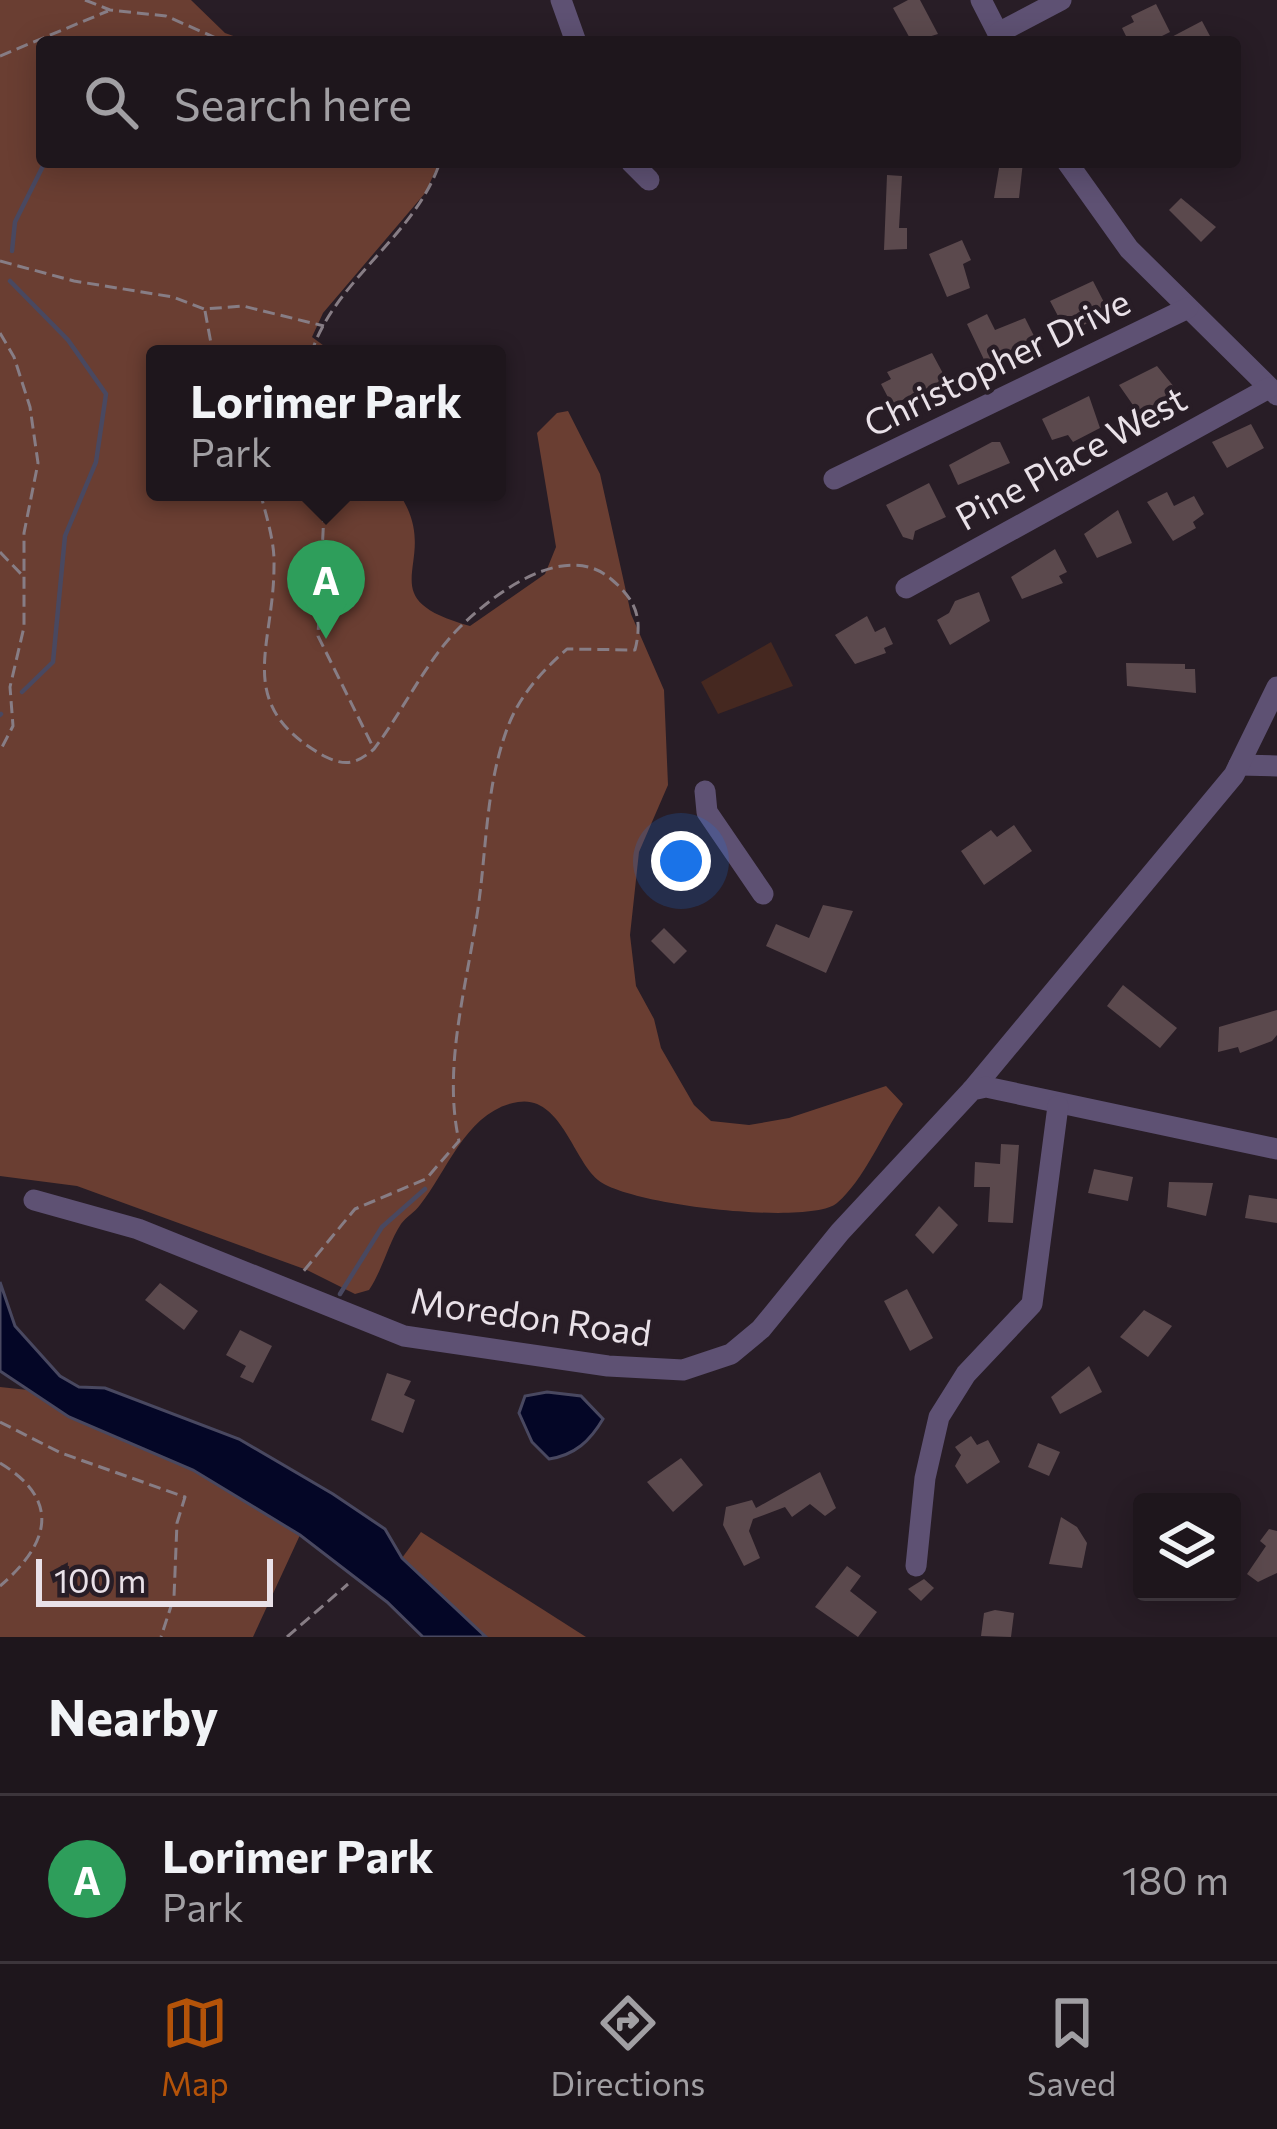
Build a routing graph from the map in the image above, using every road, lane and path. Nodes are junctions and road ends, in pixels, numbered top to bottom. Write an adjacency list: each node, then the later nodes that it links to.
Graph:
1 (85, 0): 5 (path)
2 (561, 0): 8 (street)
3 (981, 0): 9 (street)
4 (1061, 0): 10 (street)
5 (110, 10): 6 (path); 7 (path)
6 (48, 36)
7 (211, 36)
8 (574, 36)
9 (999, 36)
10 (1002, 36)
11 (36, 41): 12 (path)
12 (0, 56)
13 (437, 168): 20 (path)
14 (637, 168): 16 (street)
15 (1070, 168): 18 (street)
16 (649, 180)
17 (0, 261): 19 (path)
18 (1188, 308): 24 (street); 25 (street, Christopher Drive)
19 (204, 309): 20 (path); 22 (path)
20 (324, 326): 23 (path)
21 (0, 333): 29 (path)
22 (212, 345)
23 (315, 345)
24 (1273, 392): 30 (street, Pine Place West)
25 (833, 479)
26 (262, 501): 32 (path)
27 (325, 501): 32 (path)
28 (0, 552): 29 (path)
29 (25, 578): 33 (path)
30 (905, 588)
31 (1277, 687): 34 (street, Moredon Road)
32 (374, 749): 42 (path)
33 (0, 751)
34 (1239, 765): 35 (street); 38 (street, Moredon Road)
35 (1277, 766)
36 (705, 790): 37 (street)
37 (764, 894)
38 (972, 1090): 39 (street); 42 (street, Moredon Road)
39 (1058, 1106): 40 (street); 45 (street)
40 (1277, 1150)
41 (34, 1200): 42 (street, Moredon Road)
42 (290, 1289)
43 (0, 1423): 48 (path)
44 (0, 1462): 47 (path)
45 (916, 1566)
46 (348, 1584): 50 (path)
47 (0, 1586)
48 (161, 1635): 49 (path)
49 (154, 1637)
50 (287, 1637)

